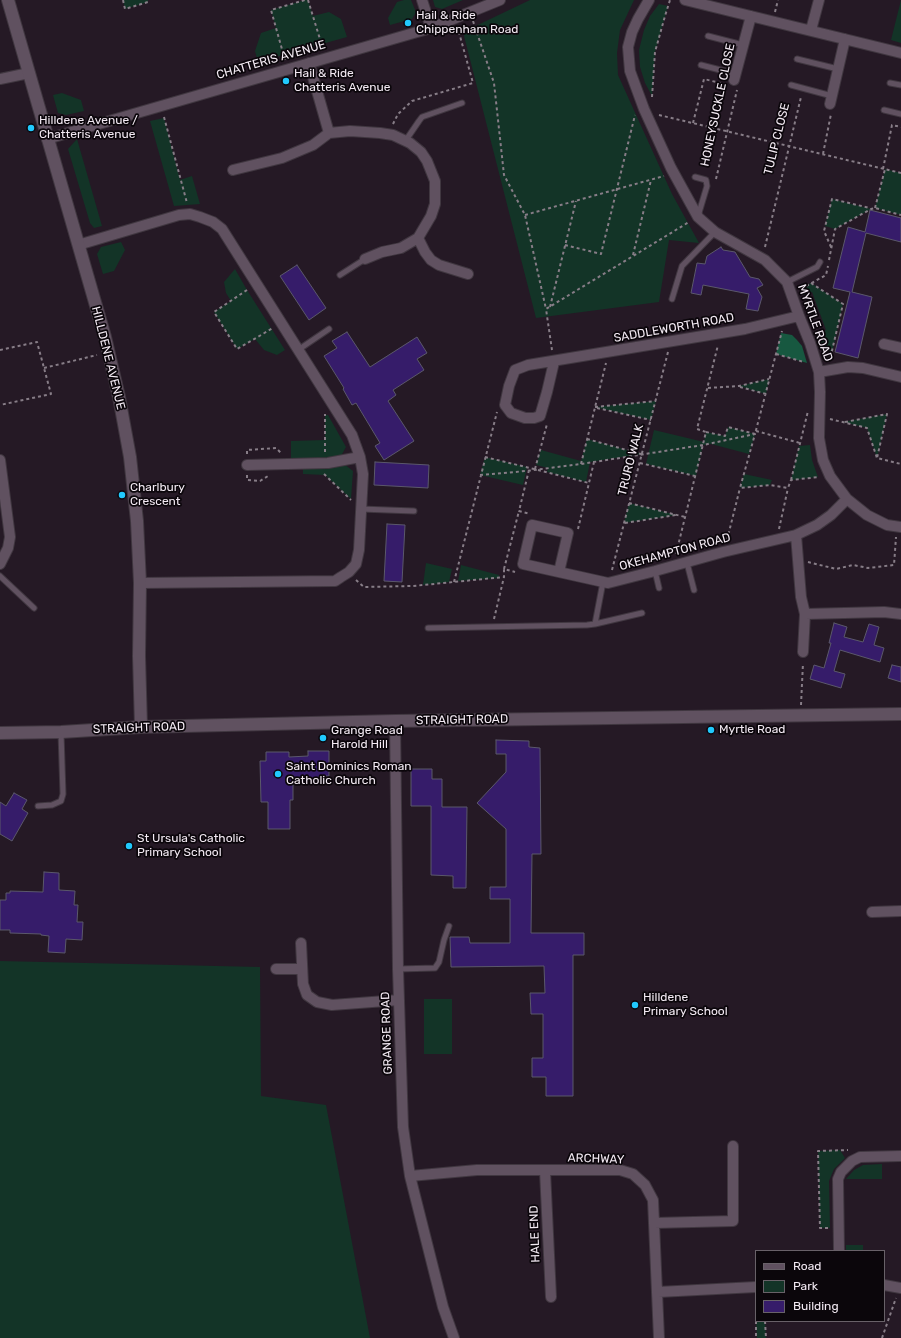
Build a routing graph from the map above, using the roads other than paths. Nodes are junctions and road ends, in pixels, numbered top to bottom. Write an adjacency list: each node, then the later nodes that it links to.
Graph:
1 (8, 0): 19 (street, HILLDENE AVENUE)
2 (422, 0): 9 (street)
3 (500, 0): 9 (street, CHATTERIS AVENUE)
4 (649, 0): 34 (street, MYRTLE ROAD)
5 (685, 0): 7 (street)
6 (819, 0): 10 (street)
7 (727, 5): 8 (street)
8 (751, 16): 10 (street); 13 (street, HONEYSUCKLE CLOSE)
9 (431, 28): 16 (street, CHATTERIS AVENUE)
10 (811, 30): 12 (street)
11 (708, 36): 13 (lane)
12 (845, 39): 14 (street); 18 (street)
13 (743, 45): 21 (street, HONEYSUCKLE CLOSE)
14 (901, 53)
15 (797, 59): 18 (lane)
16 (309, 63): 29 (street); 30 (street, CHATTERIS AVENUE)
17 (701, 65): 21 (lane)
18 (838, 69): 25 (street)
19 (29, 73): 20 (street); 30 (street, HILLDENE AVENUE)
20 (0, 79)
21 (736, 81)
22 (890, 83): 24 (lane)
23 (791, 85): 25 (lane)
24 (901, 85)
25 (831, 100)
26 (462, 103): 31 (lane)
27 (884, 110): 28 (lane)
28 (901, 114)
29 (329, 133): 31 (street); 32 (street)
30 (47, 139): 37 (street, HILLDENE AVENUE)
31 (406, 140): 36 (street)
32 (233, 170)
33 (695, 177): 34 (lane)
34 (698, 216): 35 (street, MYRTLE ROAD)
35 (715, 232): 42 (street, MYRTLE ROAD); 43 (lane)
36 (418, 238): 38 (street); 40 (street)
37 (78, 245): 48 (street); 66 (street, HILLDENE AVENUE)
38 (365, 259): 41 (lane)
39 (820, 262): 42 (lane)
40 (468, 274)
41 (340, 275)
42 (787, 282): 44 (street, MYRTLE ROAD)
43 (672, 299)
44 (799, 316): 49 (street, SADDLEWORTH ROAD); 50 (street, MYRTLE ROAD)
45 (329, 329): 48 (lane)
46 (884, 344): 47 (street)
47 (901, 348)
48 (298, 350): 52 (street)
49 (554, 362): 49 (street, SADDLEWORTH ROAD)
50 (823, 372): 51 (street); 55 (street, MYRTLE ROAD)
51 (901, 377)
52 (360, 457): 54 (street); 56 (street)
53 (0, 460): 61 (street)
54 (247, 465)
55 (847, 499): 58 (street, MYRTLE ROAD); 59 (street)
56 (361, 509): 57 (lane); 66 (street)
57 (414, 511)
58 (899, 527)
59 (796, 535): 60 (street, OKEHAMPTON ROAD); 71 (street)
60 (686, 562): 62 (street, OKEHAMPTON ROAD); 68 (lane)
61 (0, 564)
62 (655, 571): 65 (street, OKEHAMPTON ROAD); 67 (lane)
63 (559, 572): 63 (street, OKEHAMPTON ROAD); 65 (street, OKEHAMPTON ROAD)
64 (0, 576): 69 (lane)
65 (606, 582): 73 (lane)
66 (140, 583): 78 (street, HILLDENE AVENUE)
67 (659, 588)
68 (694, 590)
69 (34, 608)
70 (642, 613): 73 (lane)
71 (805, 614): 72 (street); 75 (street)
72 (901, 614)
73 (595, 624): 74 (lane)
74 (428, 628)
75 (803, 652)
76 (901, 714): 77 (street, STRAIGHT ROAD)
77 (395, 721): 78 (street, STRAIGHT ROAD); 88 (street, GRANGE ROAD)
78 (141, 727): 79 (street, STRAIGHT ROAD)
79 (61, 732): 80 (street, STRAIGHT ROAD); 81 (lane)
80 (0, 733)
81 (38, 806)
82 (901, 911): 83 (street)
83 (872, 912)
84 (449, 926): 88 (lane)
85 (301, 943): 87 (street)
86 (276, 969): 87 (street)
87 (302, 970): 89 (street)
88 (398, 970): 89 (street, GRANGE ROAD)
89 (399, 1000): 93 (street, GRANGE ROAD)
90 (733, 1146): 94 (street)
91 (901, 1156): 95 (street)
92 (545, 1170): 93 (street, ARCHWAY); 94 (street, ARCHWAY); 100 (street, HALE END)
93 (410, 1176): 101 (street, GRANGE ROAD)
94 (654, 1223): 99 (street, ARCHWAY)
95 (839, 1250)
96 (885, 1285): 98 (street)
97 (755, 1287): 99 (street)
98 (900, 1288)
99 (658, 1292): 102 (street, ARCHWAY)
100 (551, 1297)
101 (454, 1338)
102 (659, 1338)

